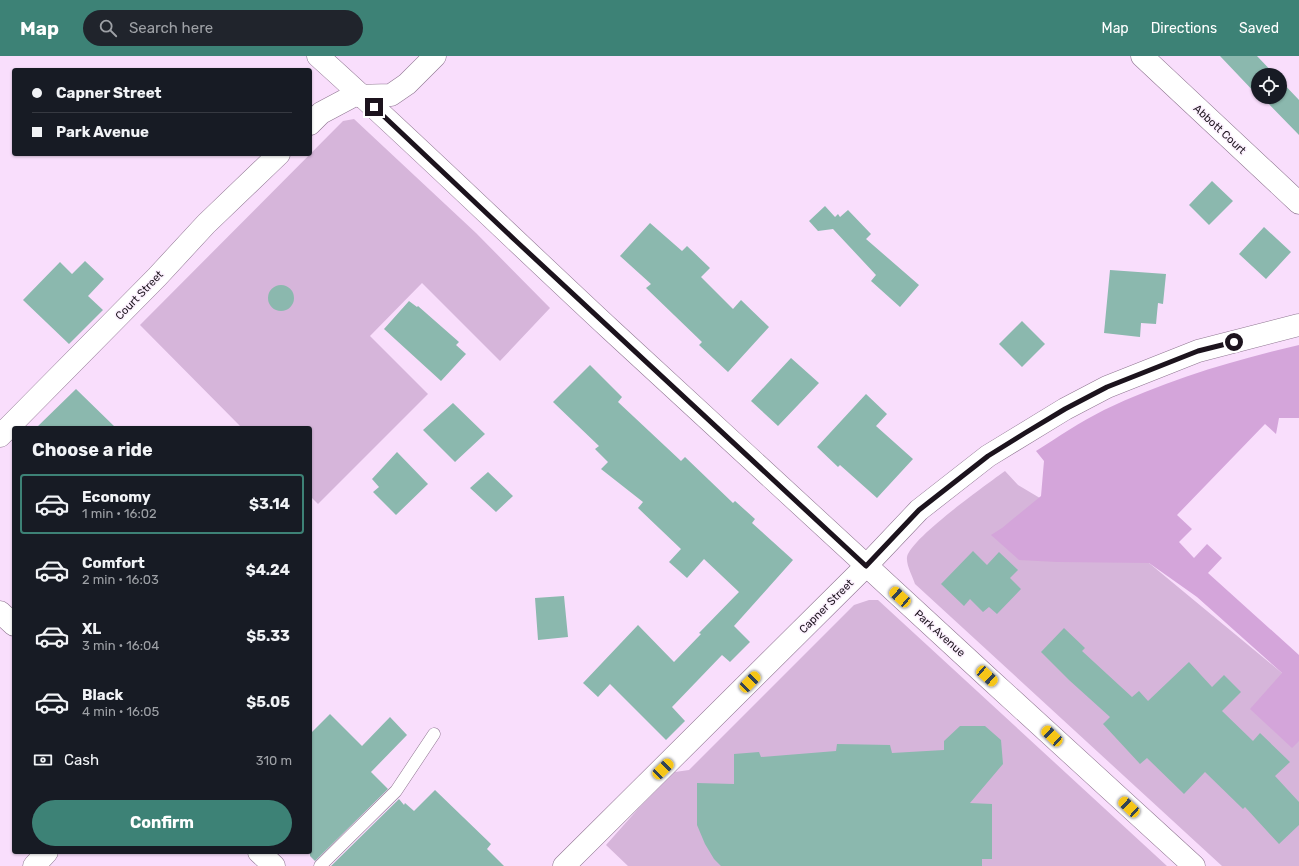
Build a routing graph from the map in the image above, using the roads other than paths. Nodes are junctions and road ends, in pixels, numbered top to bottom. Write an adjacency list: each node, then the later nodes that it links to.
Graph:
1 (318, 56): 4 (street, Park Avenue)
2 (435, 56): 4 (street)
3 (1142, 56): 7 (street, Abbott Court)
4 (363, 97): 5 (street); 10 (street, Park Avenue)
5 (312, 122)
6 (277, 156): 9 (street, Court Street)
7 (1299, 202)
8 (1299, 324): 10 (street, Capner Street)
9 (0, 436)
10 (866, 566): 19 (street, Capner Street); 20 (street, Park Avenue)
11 (0, 612): 12 (street)
12 (12, 623)
13 (434, 734): 18 (lane)
14 (44, 854): 16 (street)
15 (261, 854): 17 (street)
16 (34, 866)
17 (274, 866)
18 (320, 866)
19 (564, 866)
20 (1194, 866)

